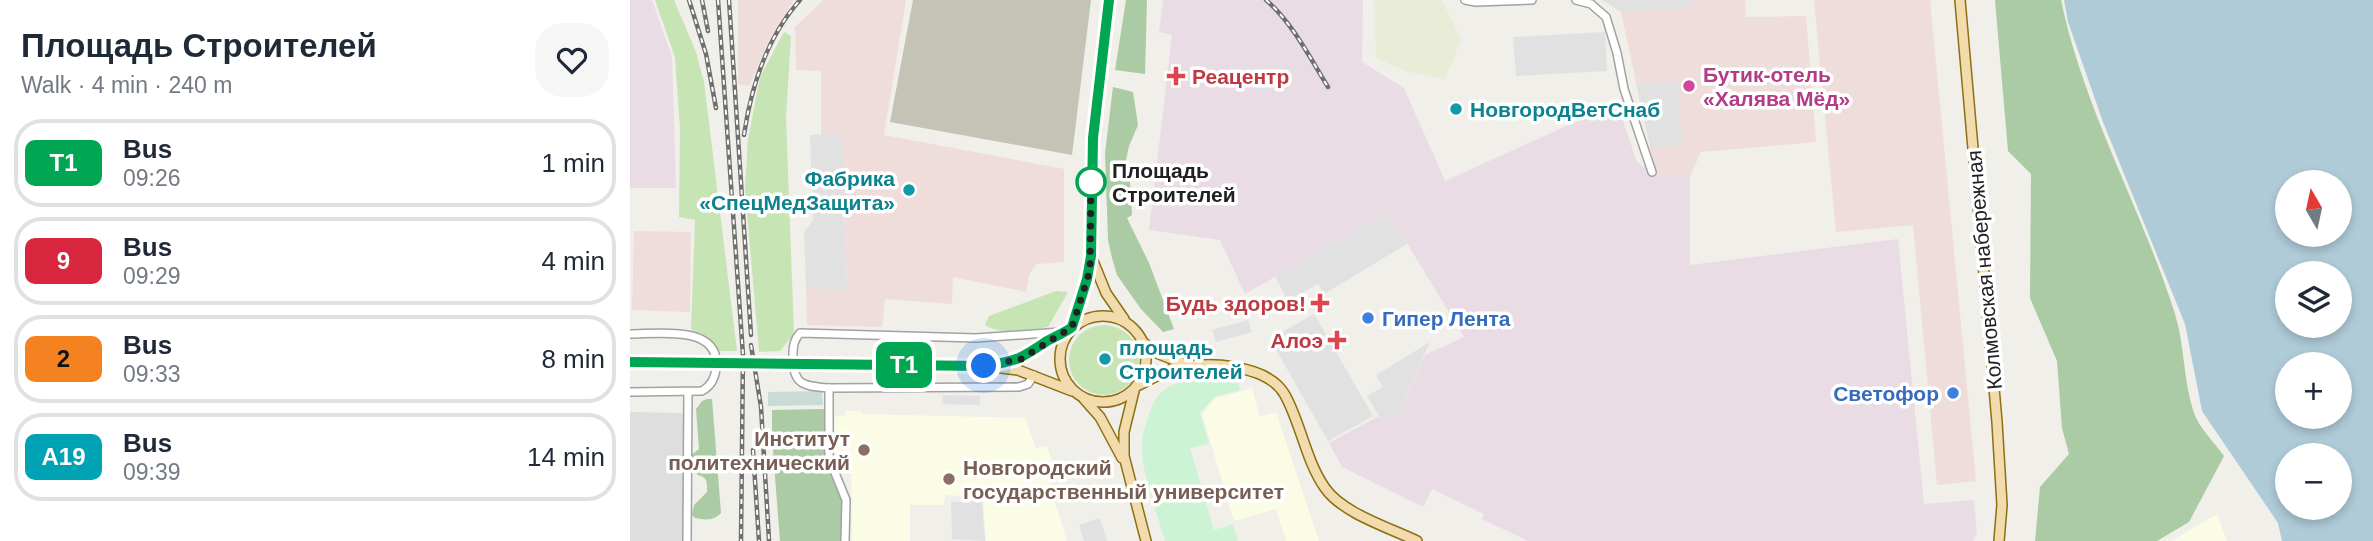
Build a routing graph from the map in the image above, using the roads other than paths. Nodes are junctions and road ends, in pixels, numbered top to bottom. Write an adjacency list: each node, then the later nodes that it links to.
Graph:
1 (1109, 0): 7 (main road)
2 (1465, 0): 3 (street)
3 (1532, 0)
4 (1576, 0): 6 (street)
5 (1960, 0): 26 (main road, Колмовская набережная)
6 (1651, 172)
7 (1091, 256): 8 (main road); 9 (main road)
8 (1128, 324): 9 (main road); 11 (main road)
9 (1068, 330): 13 (main road); 16 (street); 20 (main road)
10 (630, 334): 19 (street)
11 (1142, 342): 14 (main road); 17 (main road)
12 (630, 362): 13 (main road, bridge)
13 (984, 366): 15 (main road)
14 (1191, 366): 17 (main road); 25 (main road)
15 (1034, 375): 16 (street); 20 (main road)
16 (829, 388): 23 (street)
17 (1136, 388): 20 (main road); 21 (main road)
18 (630, 392): 19 (street)
19 (688, 392): 22 (street)
20 (1079, 394): 21 (main road)
21 (1125, 465): 24 (main road)
22 (687, 541)
23 (845, 541)
24 (1146, 541)
25 (1417, 541)
26 (1999, 541)

